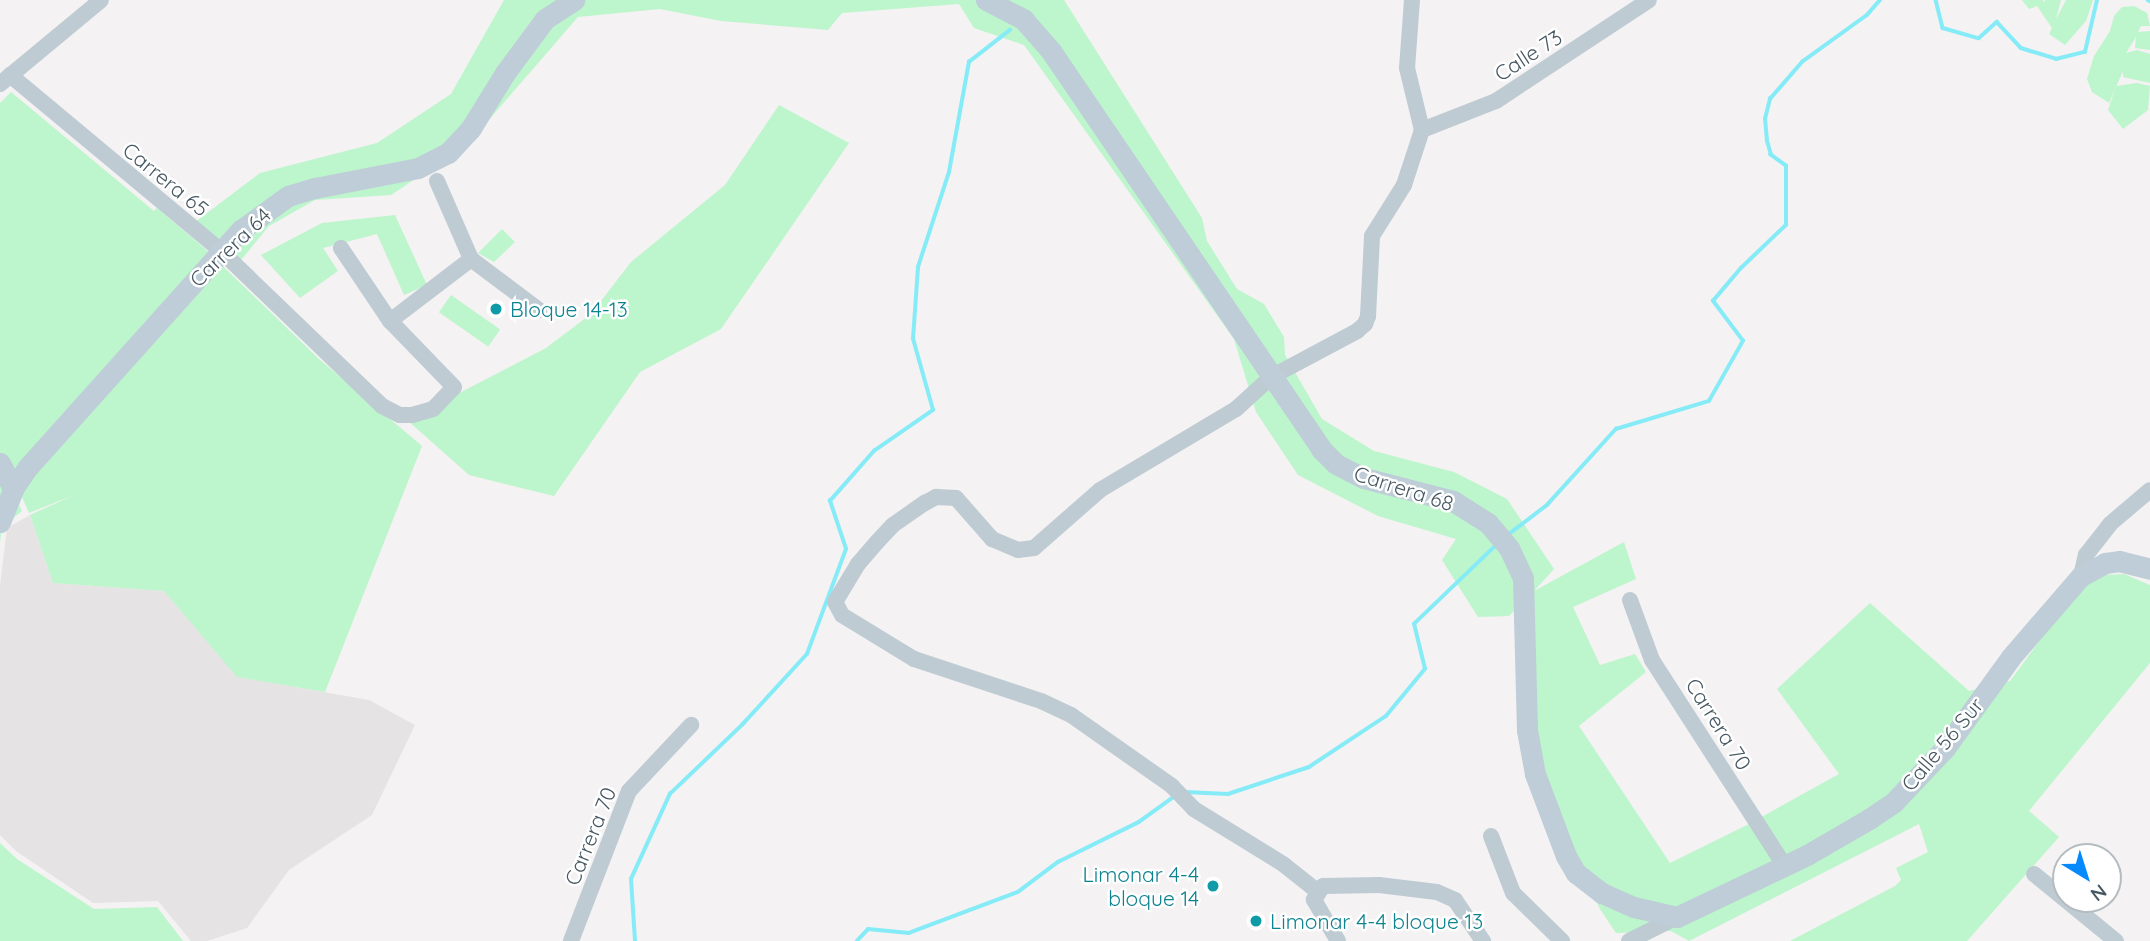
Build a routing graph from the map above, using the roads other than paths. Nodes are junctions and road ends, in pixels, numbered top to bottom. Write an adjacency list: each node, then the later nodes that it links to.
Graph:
1 (101, 0): 6 (street)
2 (575, 0): 10 (street, Carrera 64)
3 (986, 0): 14 (street, Carrera 68)
4 (1412, 0): 7 (street)
5 (1649, 0): 7 (street, Calle 73)
6 (5, 80): 10 (street, Carrera 65)
7 (1422, 130): 14 (street)
8 (437, 181): 11 (street)
9 (341, 248): 13 (street)
10 (221, 251): 13 (street, Carrera 65); 16 (street, Carrera 64)
11 (471, 259): 12 (street); 13 (street)
12 (539, 310)
13 (390, 321)
14 (1272, 377): 26 (street); 27 (street, Carrera 68)
15 (0, 463): 16 (street)
16 (13, 489): 18 (street, Carrera 64)
17 (2150, 490): 20 (street, Calle 56 Sur)
18 (0, 522)
19 (2150, 569): 20 (street)
20 (2081, 576): 24 (street, Calle 56 Sur)
21 (1630, 600): 24 (street, Carrera 70)
22 (691, 725): 29 (street, Carrera 70)
23 (1491, 836): 31 (street)
24 (1784, 865): 27 (street, Calle 56 Sur)
25 (2034, 874): 33 (street)
26 (1317, 891): 28 (street); 30 (street)
27 (1678, 917): 32 (street, Calle 56 Sur)
28 (1478, 936)
29 (571, 941)
30 (1338, 941)
31 (1562, 941)
32 (1629, 941)
33 (2116, 941)

